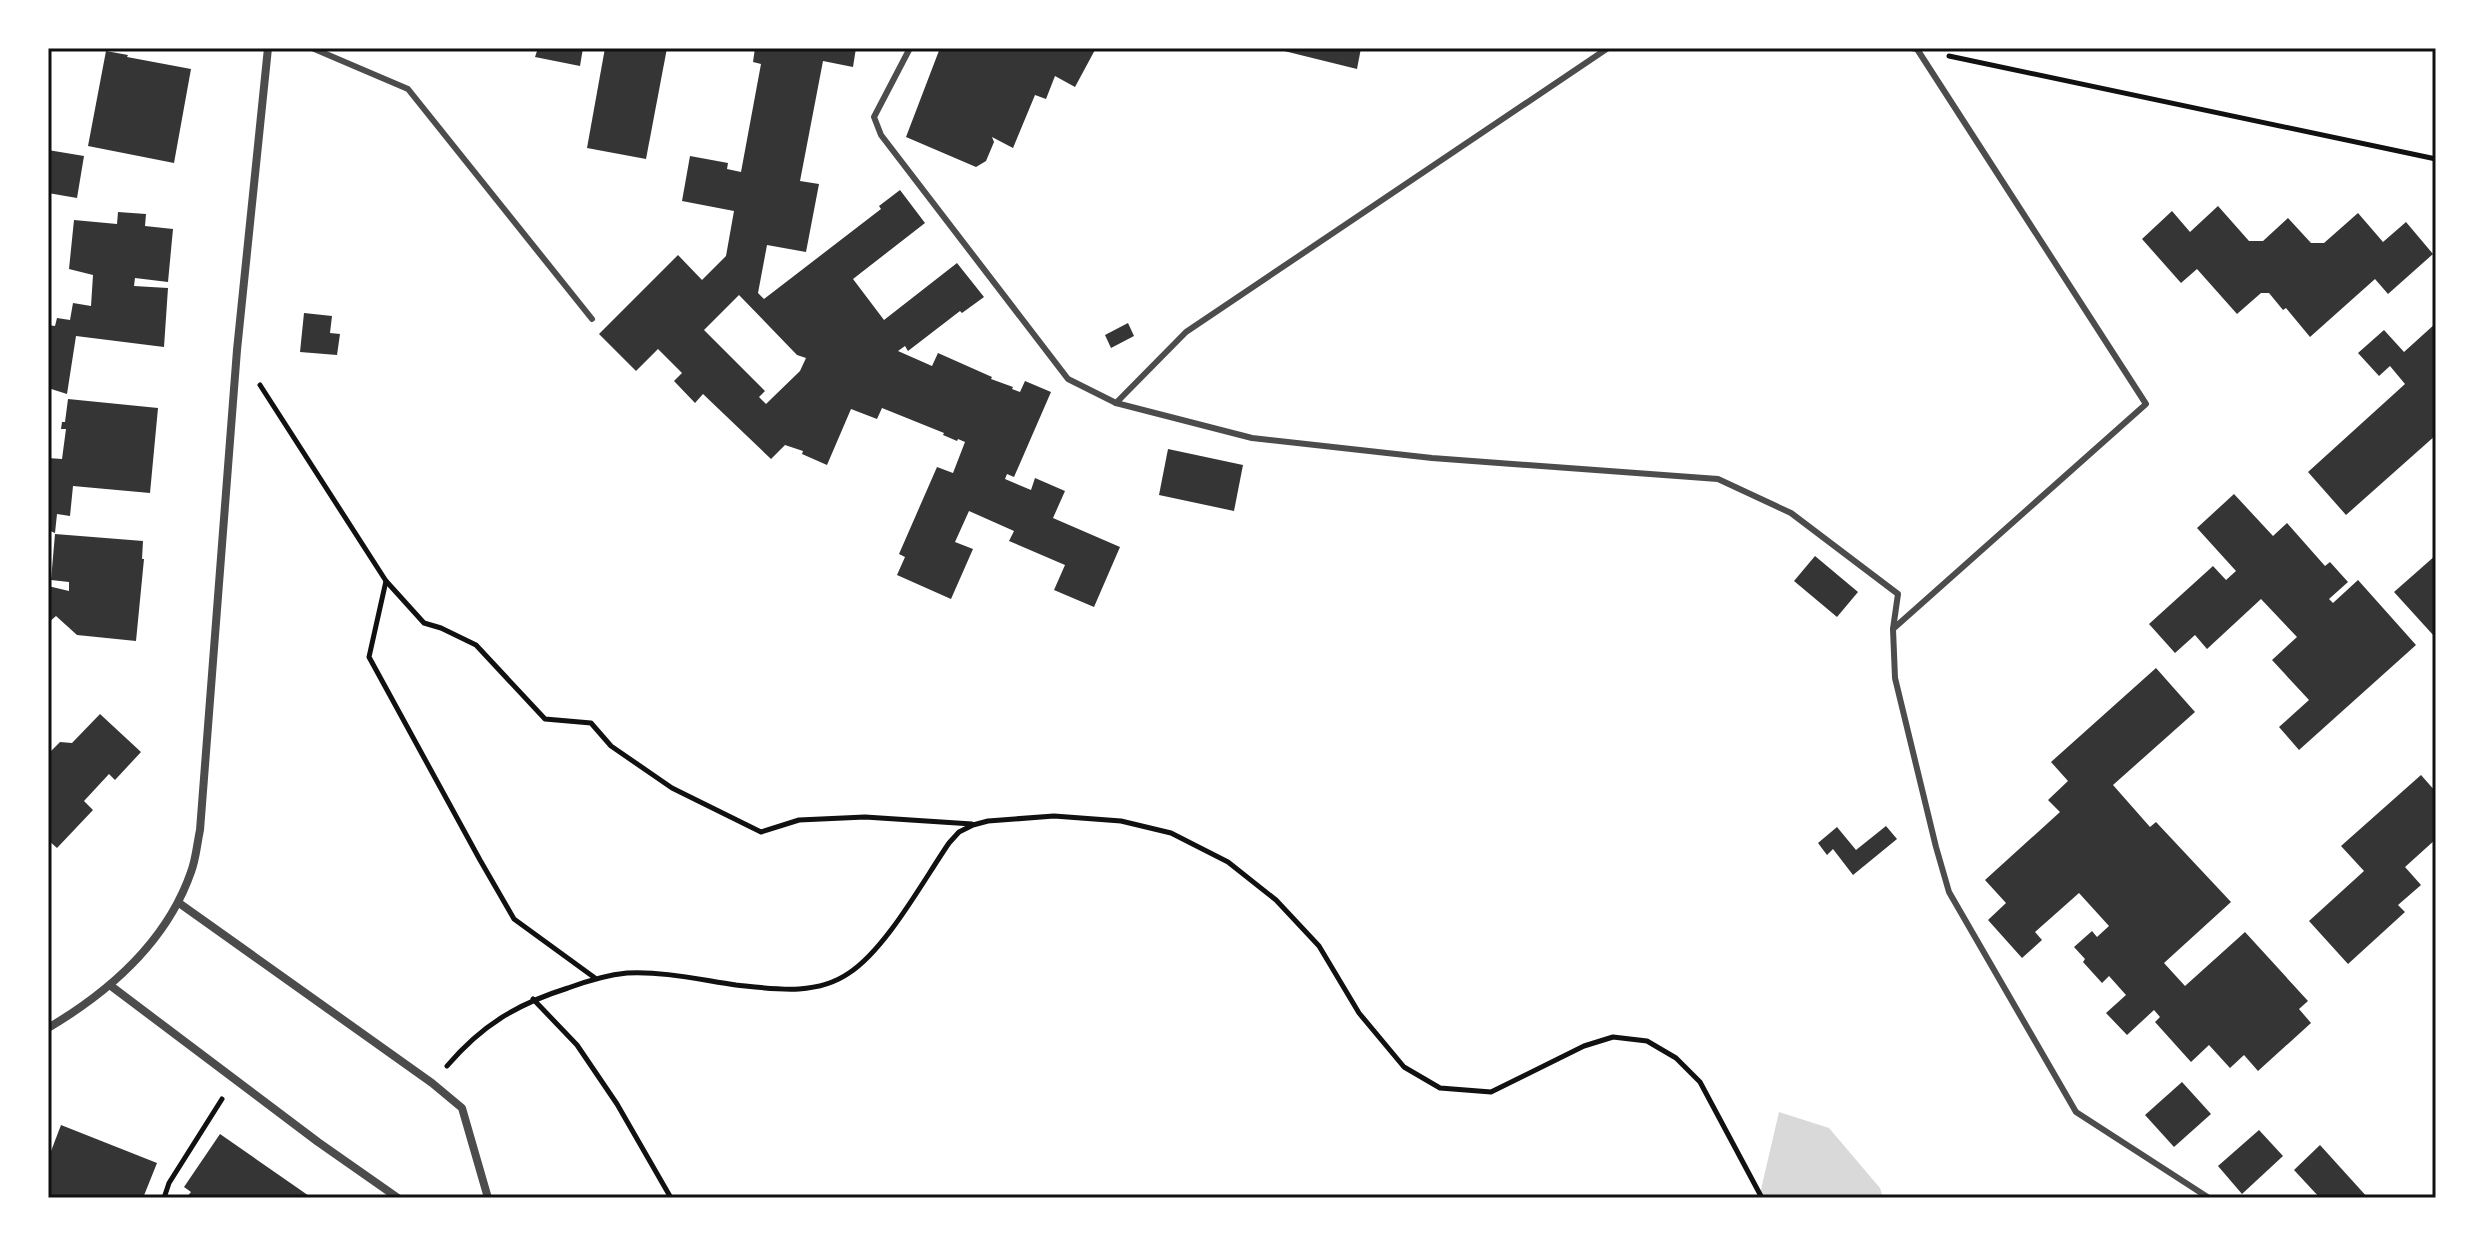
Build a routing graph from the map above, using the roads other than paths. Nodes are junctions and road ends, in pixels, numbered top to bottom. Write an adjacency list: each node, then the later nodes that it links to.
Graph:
1 (268, 48): 9 (street)
2 (312, 48): 6 (lane)
3 (910, 48): 7 (lane)
4 (1608, 48): 7 (lane)
5 (1914, 49): 8 (lane)
6 (592, 319)
7 (1116, 403): 8 (lane)
8 (1893, 629): 14 (lane)
9 (179, 903): 10 (street); 13 (street)
10 (111, 986): 11 (street); 12 (street)
11 (48, 1028)
12 (398, 1198)
13 (488, 1198)
14 (2209, 1198)

